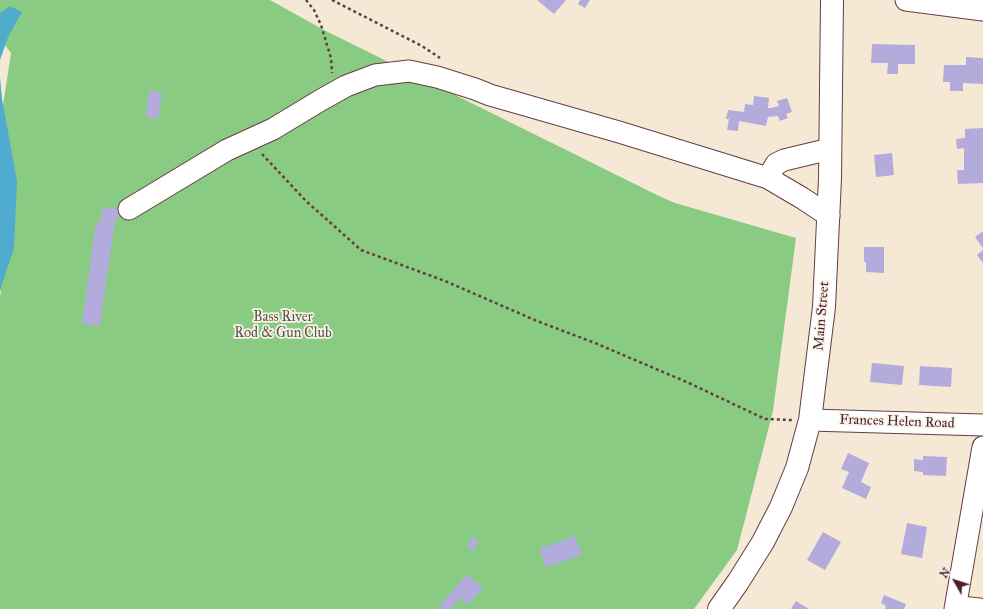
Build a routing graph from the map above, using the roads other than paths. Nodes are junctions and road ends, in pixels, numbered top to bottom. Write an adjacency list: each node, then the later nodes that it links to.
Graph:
1 (832, 0): 4 (main road, Main Street)
2 (906, 0): 3 (street)
3 (983, 10)
4 (830, 149): 5 (street); 7 (main road, Main Street)
5 (768, 178): 6 (street); 7 (street)
6 (129, 209)
7 (829, 216): 8 (main road, Main Street)
8 (810, 420): 9 (street, Frances Helen Road); 11 (main road, Main Street)
9 (983, 425)
10 (983, 447): 12 (street)
11 (720, 609)
12 (956, 609): 13 (street)
13 (979, 609)

